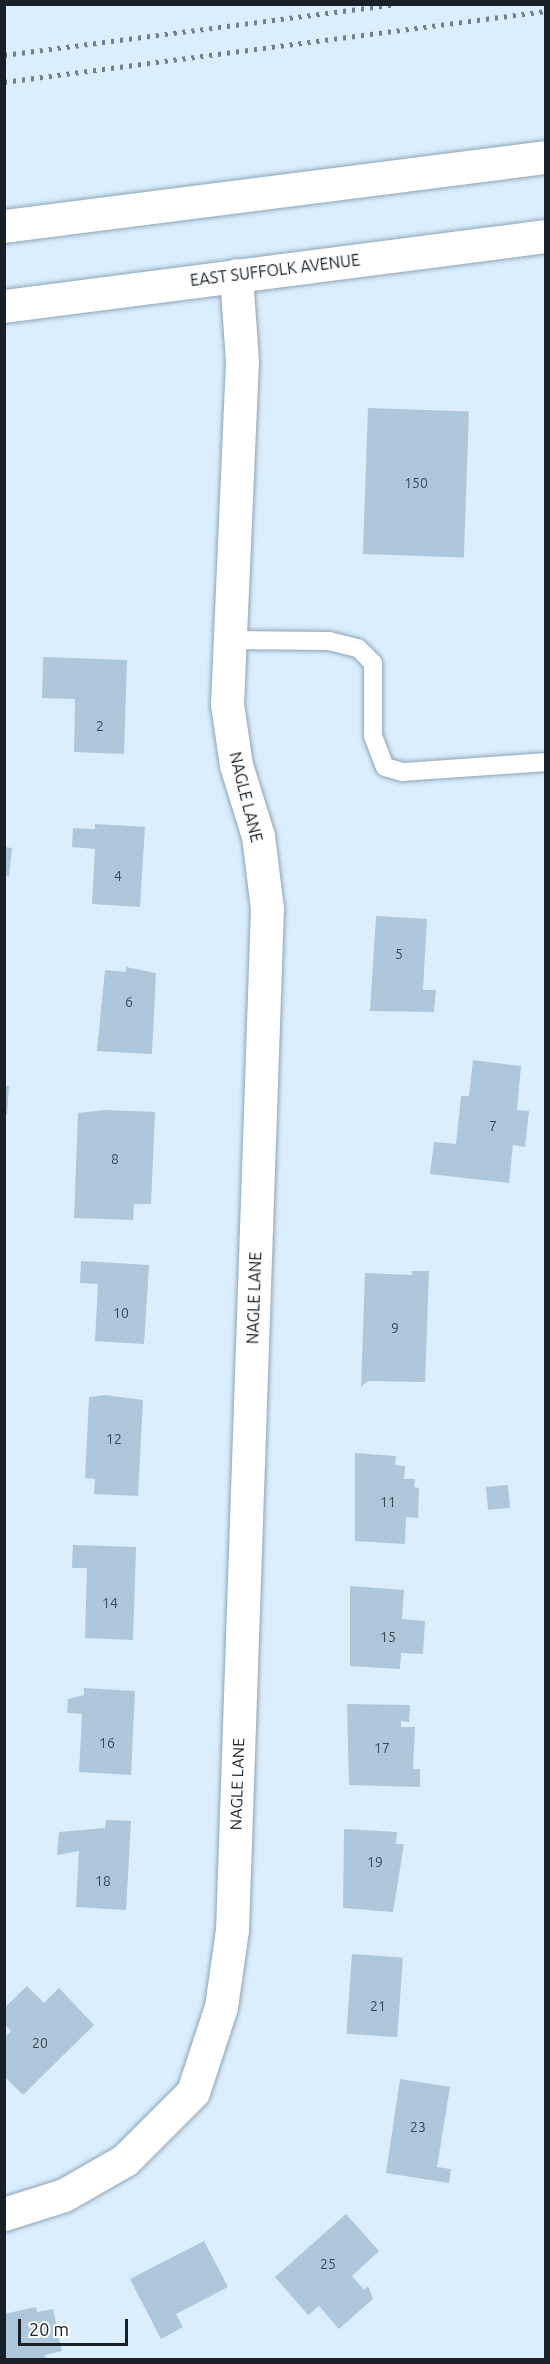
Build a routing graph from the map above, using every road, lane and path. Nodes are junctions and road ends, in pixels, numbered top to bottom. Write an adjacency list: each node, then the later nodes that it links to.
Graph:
1 (546, 157): 2 (street)
2 (4, 226)
3 (546, 236): 4 (street, EAST SUFFOLK AVENUE)
4 (236, 275): 5 (street, EAST SUFFOLK AVENUE); 6 (street, NAGLE LANE)
5 (4, 306)
6 (229, 640): 7 (lane); 8 (street, NAGLE LANE)
7 (546, 762)
8 (4, 2214)

